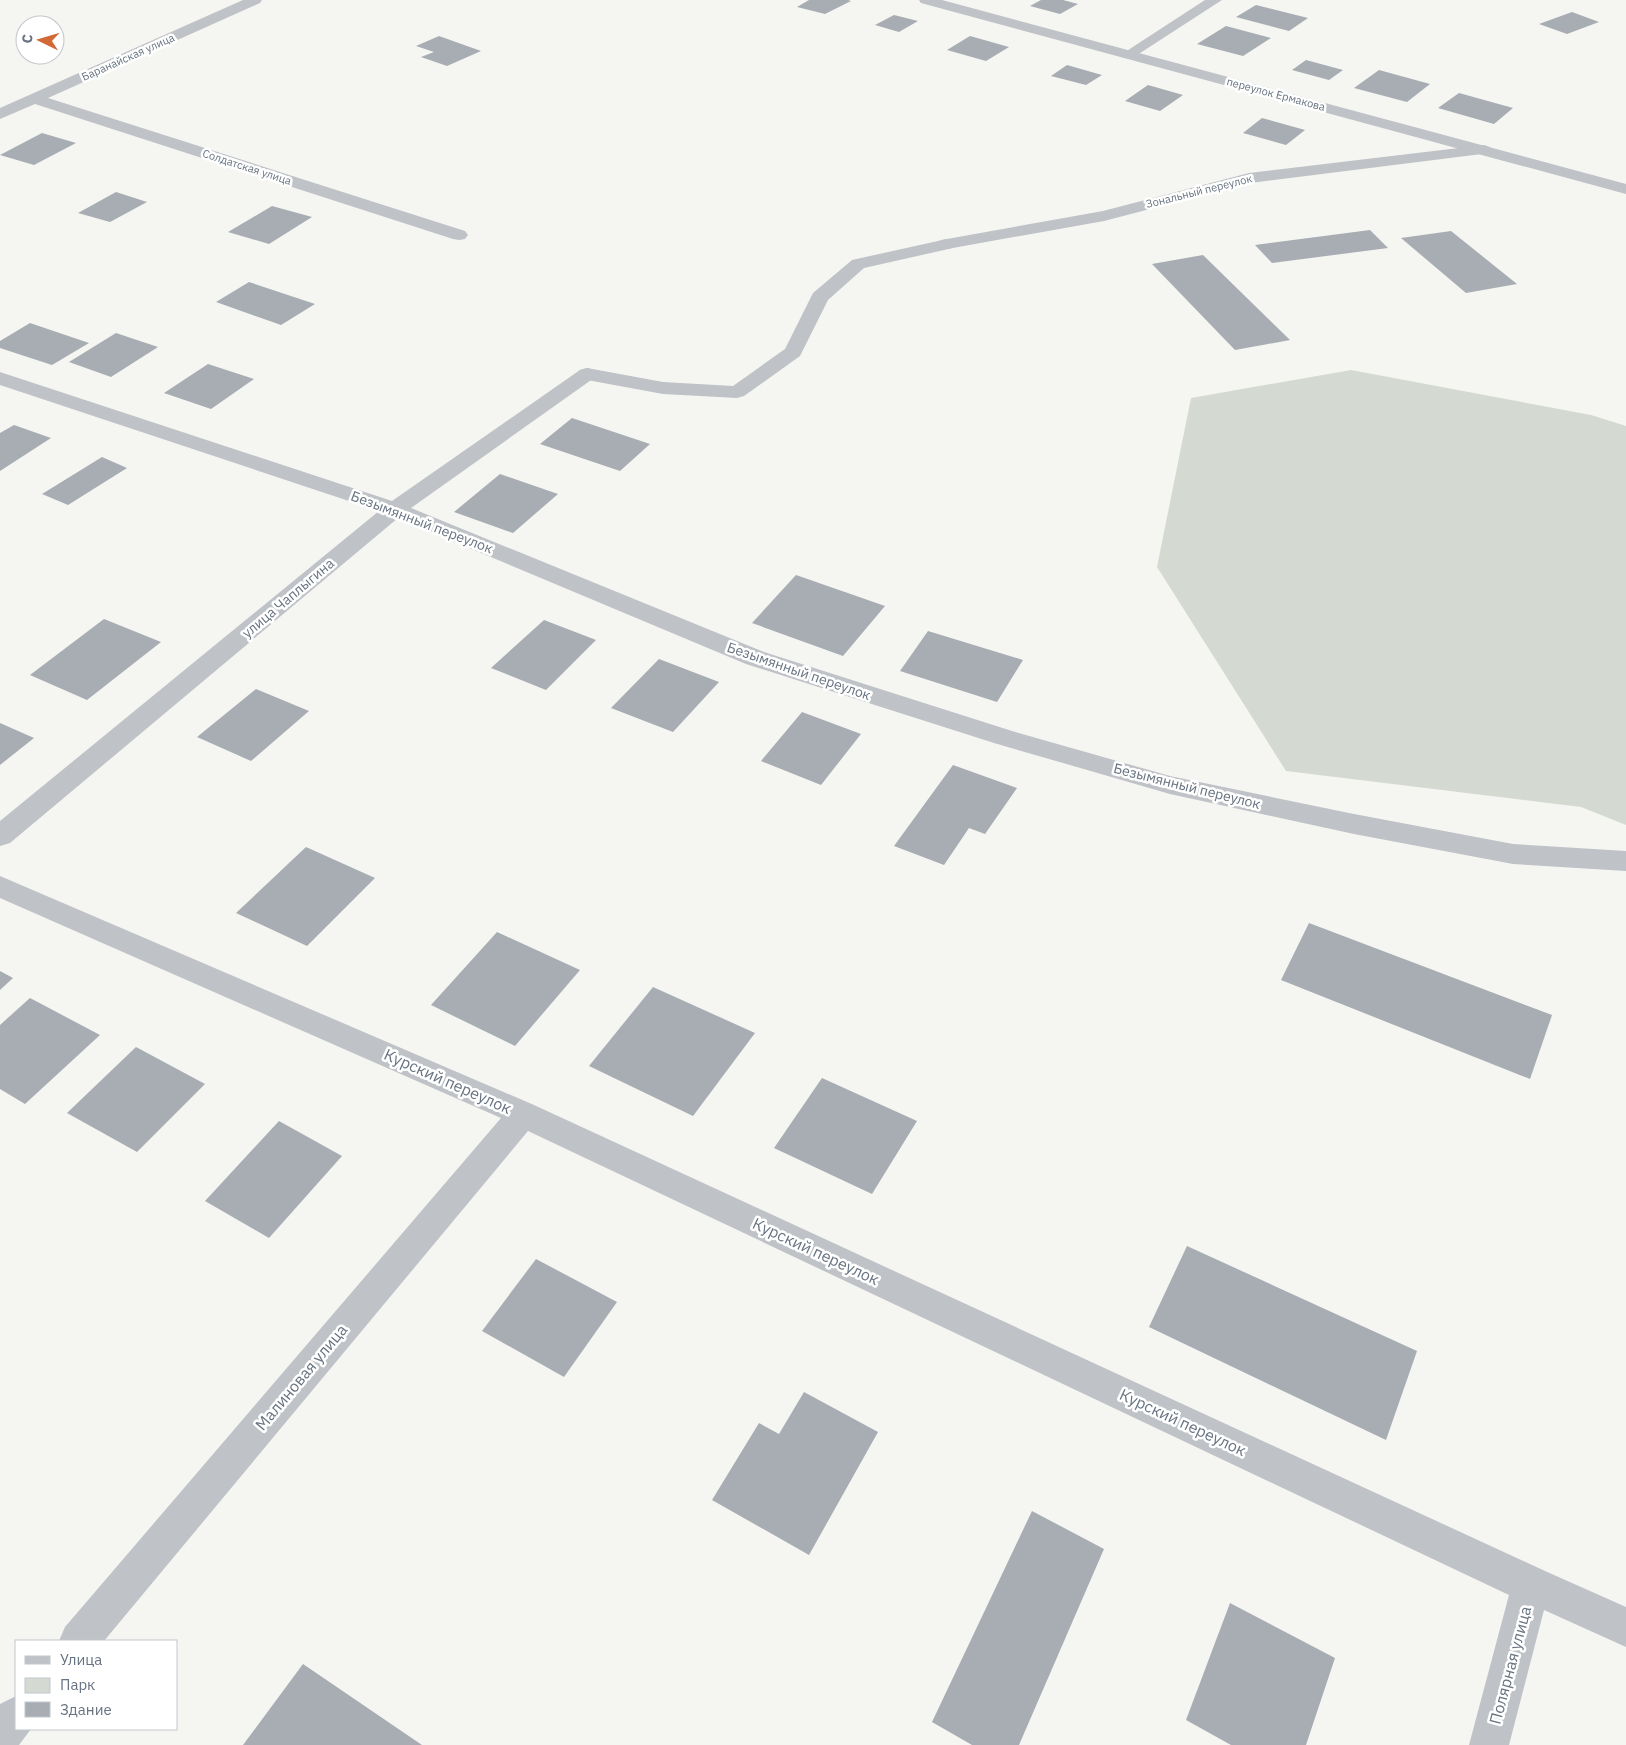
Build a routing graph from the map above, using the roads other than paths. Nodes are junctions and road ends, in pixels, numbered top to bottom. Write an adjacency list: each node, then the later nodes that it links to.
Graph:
1 (255, 0): 5 (street, Баранайская улица)
2 (926, 0): 4 (street, переулок Ермакова)
3 (1215, 0): 4 (street)
4 (1129, 54): 7 (street, переулок Ермакова)
5 (34, 99): 6 (street, Баранайская улица); 9 (street, Солдатская улица)
6 (0, 114)
7 (1484, 150): 8 (street, переулок Ермакова); 10 (street, Зональный переулок)
8 (1626, 188)
9 (460, 235)
10 (588, 374): 12 (street, улица Чаплыгина)
11 (0, 378): 12 (street, Безымянный переулок)
12 (395, 509): 13 (street, улица Чаплыгина); 14 (street, Безымянный переулок)
13 (0, 836)
14 (1626, 861)
15 (0, 886): 16 (street, Курский переулок)
16 (522, 1114): 17 (street, Курский переулок); 19 (street, Малиновая улица)
17 (1530, 1585): 18 (street, Курский переулок); 22 (street, Полярная улица)
18 (1626, 1627)
19 (80, 1640)
20 (15, 1717): 21 (street)
21 (0, 1736)
22 (1489, 1745)

